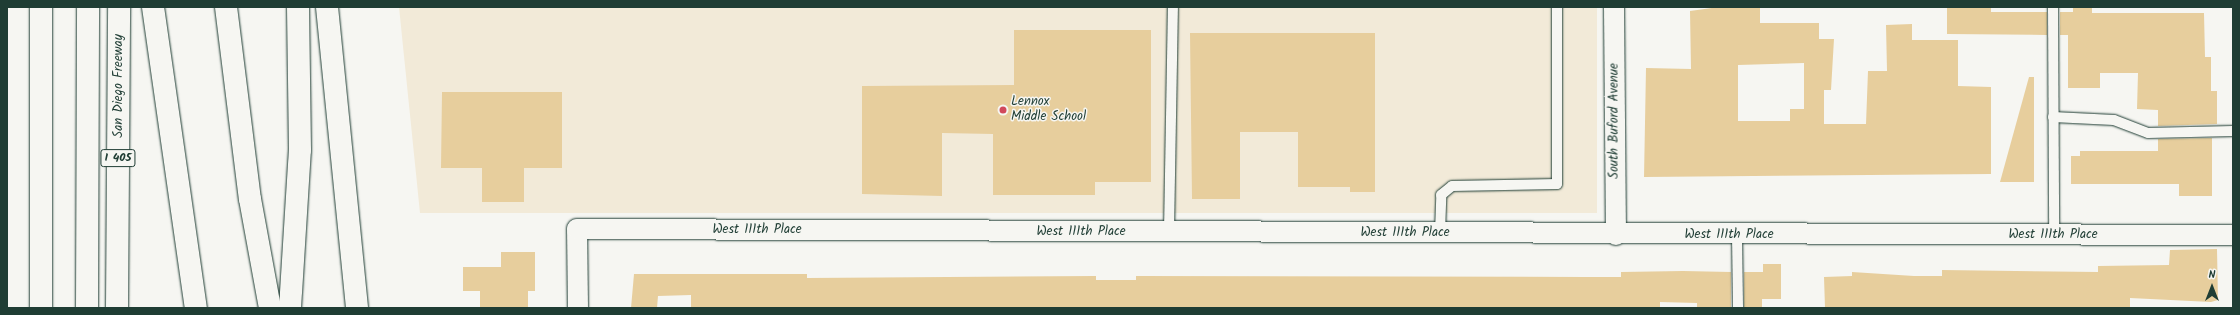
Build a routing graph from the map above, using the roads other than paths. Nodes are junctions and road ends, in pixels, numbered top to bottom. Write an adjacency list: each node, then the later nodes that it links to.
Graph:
1 (41, 7): 20 (highway)
2 (88, 7): 21 (highway)
3 (119, 7): 22 (highway, San Diego Freeway / I 405)
4 (153, 7): 23 (highway)
5 (226, 7): 24 (highway)
6 (298, 7): 25 (highway)
7 (327, 7): 26 (highway)
8 (1173, 7): 14 (lane)
9 (1557, 7): 15 (lane)
10 (1614, 7): 16 (street, South Buford Avenue)
11 (2053, 7): 12 (lane)
12 (2054, 117): 13 (lane); 18 (lane)
13 (2233, 131)
14 (1169, 232): 15 (street, West 111th Place); 27 (street, West 111th Place)
15 (1440, 233): 16 (street, West 111th Place)
16 (1616, 234): 17 (street, West 111th Place)
17 (1737, 234): 18 (street, West 111th Place); 28 (lane)
18 (2054, 234): 19 (street, West 111th Place)
19 (2233, 234)
20 (41, 308)
21 (87, 308)
22 (118, 308)
23 (196, 308)
24 (270, 308)
25 (290, 308)
26 (357, 308)
27 (578, 308)
28 (1738, 308)

